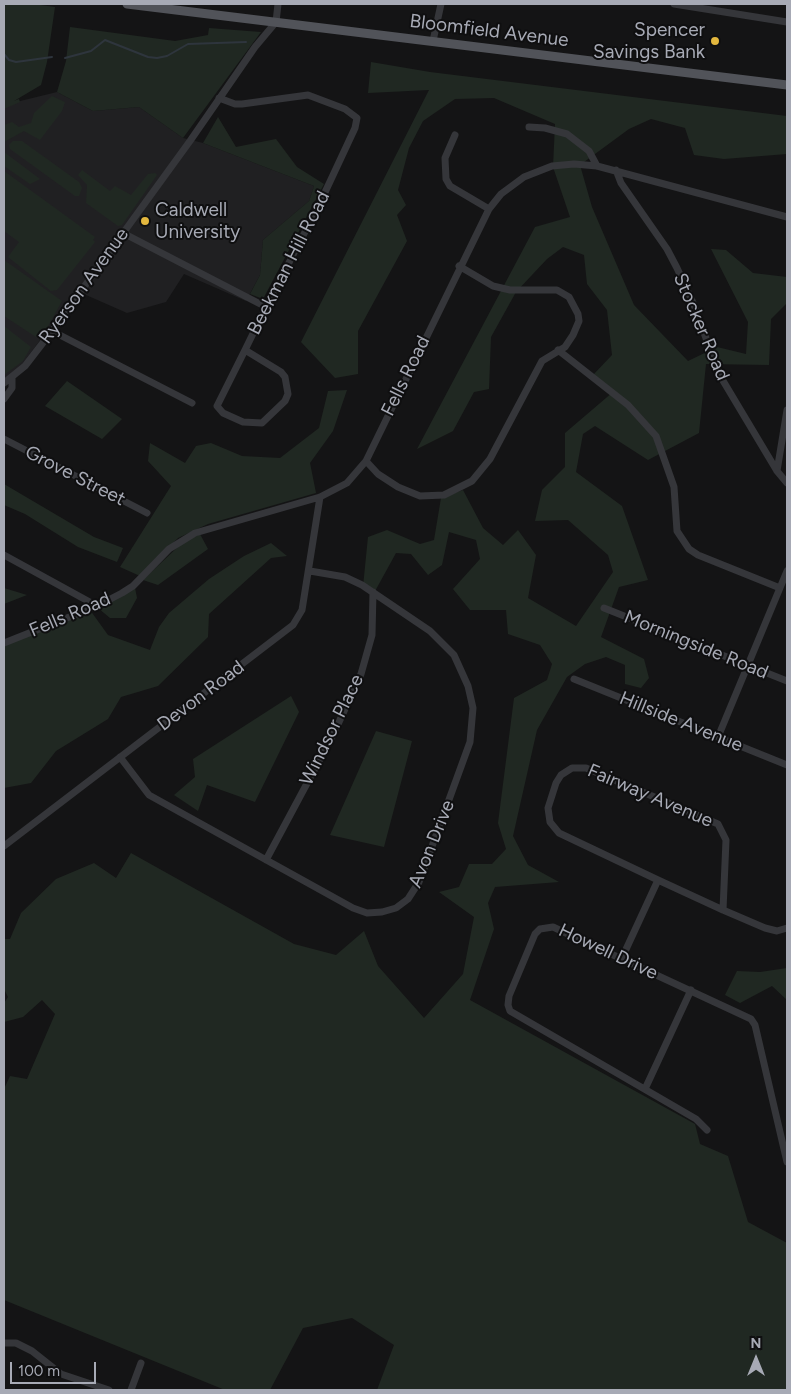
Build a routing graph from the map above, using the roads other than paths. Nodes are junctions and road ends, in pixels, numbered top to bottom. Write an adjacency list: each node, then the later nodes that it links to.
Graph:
1 (127, 4): 5 (main road, Bloomfield Avenue)
2 (278, 4): 5 (street)
3 (441, 4): 7 (street)
4 (674, 4): 6 (street)
5 (276, 22): 7 (main road, Bloomfield Avenue); 9 (street, Ryerson Avenue)
6 (787, 22)
7 (433, 41): 8 (main road, Bloomfield Avenue)
8 (787, 84)
9 (219, 98): 16 (street, Ryerson Avenue); 18 (street, Beekman Hill Road)
10 (529, 127): 12 (street)
11 (455, 135): 14 (street)
12 (597, 166): 13 (street, Fells Road); 14 (street, Fells Road)
13 (616, 170): 15 (street, Fells Road); 29 (street, Stocker Road)
14 (489, 210): 17 (street, Fells Road)
15 (787, 217)
16 (123, 233): 18 (street); 19 (street, Ryerson Avenue)
17 (459, 266): 21 (street); 28 (street, Fells Road)
18 (266, 307): 20 (street, Beekman Hill Road)
19 (52, 331): 22 (street, Ryerson Avenue); 25 (street)
20 (244, 350): 20 (street, Beekman Hill Road)
21 (558, 350): 28 (street); 36 (street)
22 (12, 378): 23 (street); 24 (street)
23 (4, 383)
24 (4, 399)
25 (192, 403)
26 (787, 410): 29 (street)
27 (4, 439): 32 (street, Grove Street)
28 (366, 461): 31 (street, Fells Road)
29 (777, 471): 30 (street, Stocker Road)
30 (787, 483)
31 (320, 498): 34 (street, Devon Road); 38 (street, Fells Road)
32 (147, 513)
33 (4, 555): 38 (street)
34 (310, 571): 37 (street, Avon Drive); 45 (street, Devon Road)
35 (787, 571): 36 (street)
36 (780, 588): 41 (street)
37 (373, 592): 48 (street, Windsor Place); 48 (street, Avon Drive)
38 (97, 606): 40 (street, Fells Road)
39 (604, 608): 41 (street, Morningside Road)
40 (4, 643)
41 (748, 666): 43 (street, Morningside Road); 44 (street)
42 (574, 679): 44 (street, Hillside Avenue)
43 (787, 681)
44 (718, 738): 46 (street, Hillside Avenue)
45 (120, 757): 47 (street, Devon Road); 48 (street, Avon Drive)
46 (787, 765)
47 (4, 846)
48 (266, 860)
49 (658, 880): 50 (street, Fairway Avenue); 50 (street, Fairway Avenue); 52 (street)
50 (723, 910): 51 (street, Fairway Avenue)
51 (787, 928)
52 (622, 958): 53 (street, Howell Drive); 54 (street, Howell Drive)
53 (691, 990): 54 (street); 56 (street, Howell Drive)
54 (644, 1090): 55 (street, Howell Drive)
55 (707, 1130)
56 (787, 1162)
57 (4, 1343): 59 (street)
58 (141, 1363): 60 (street)
59 (104, 1389)
60 (131, 1390)

